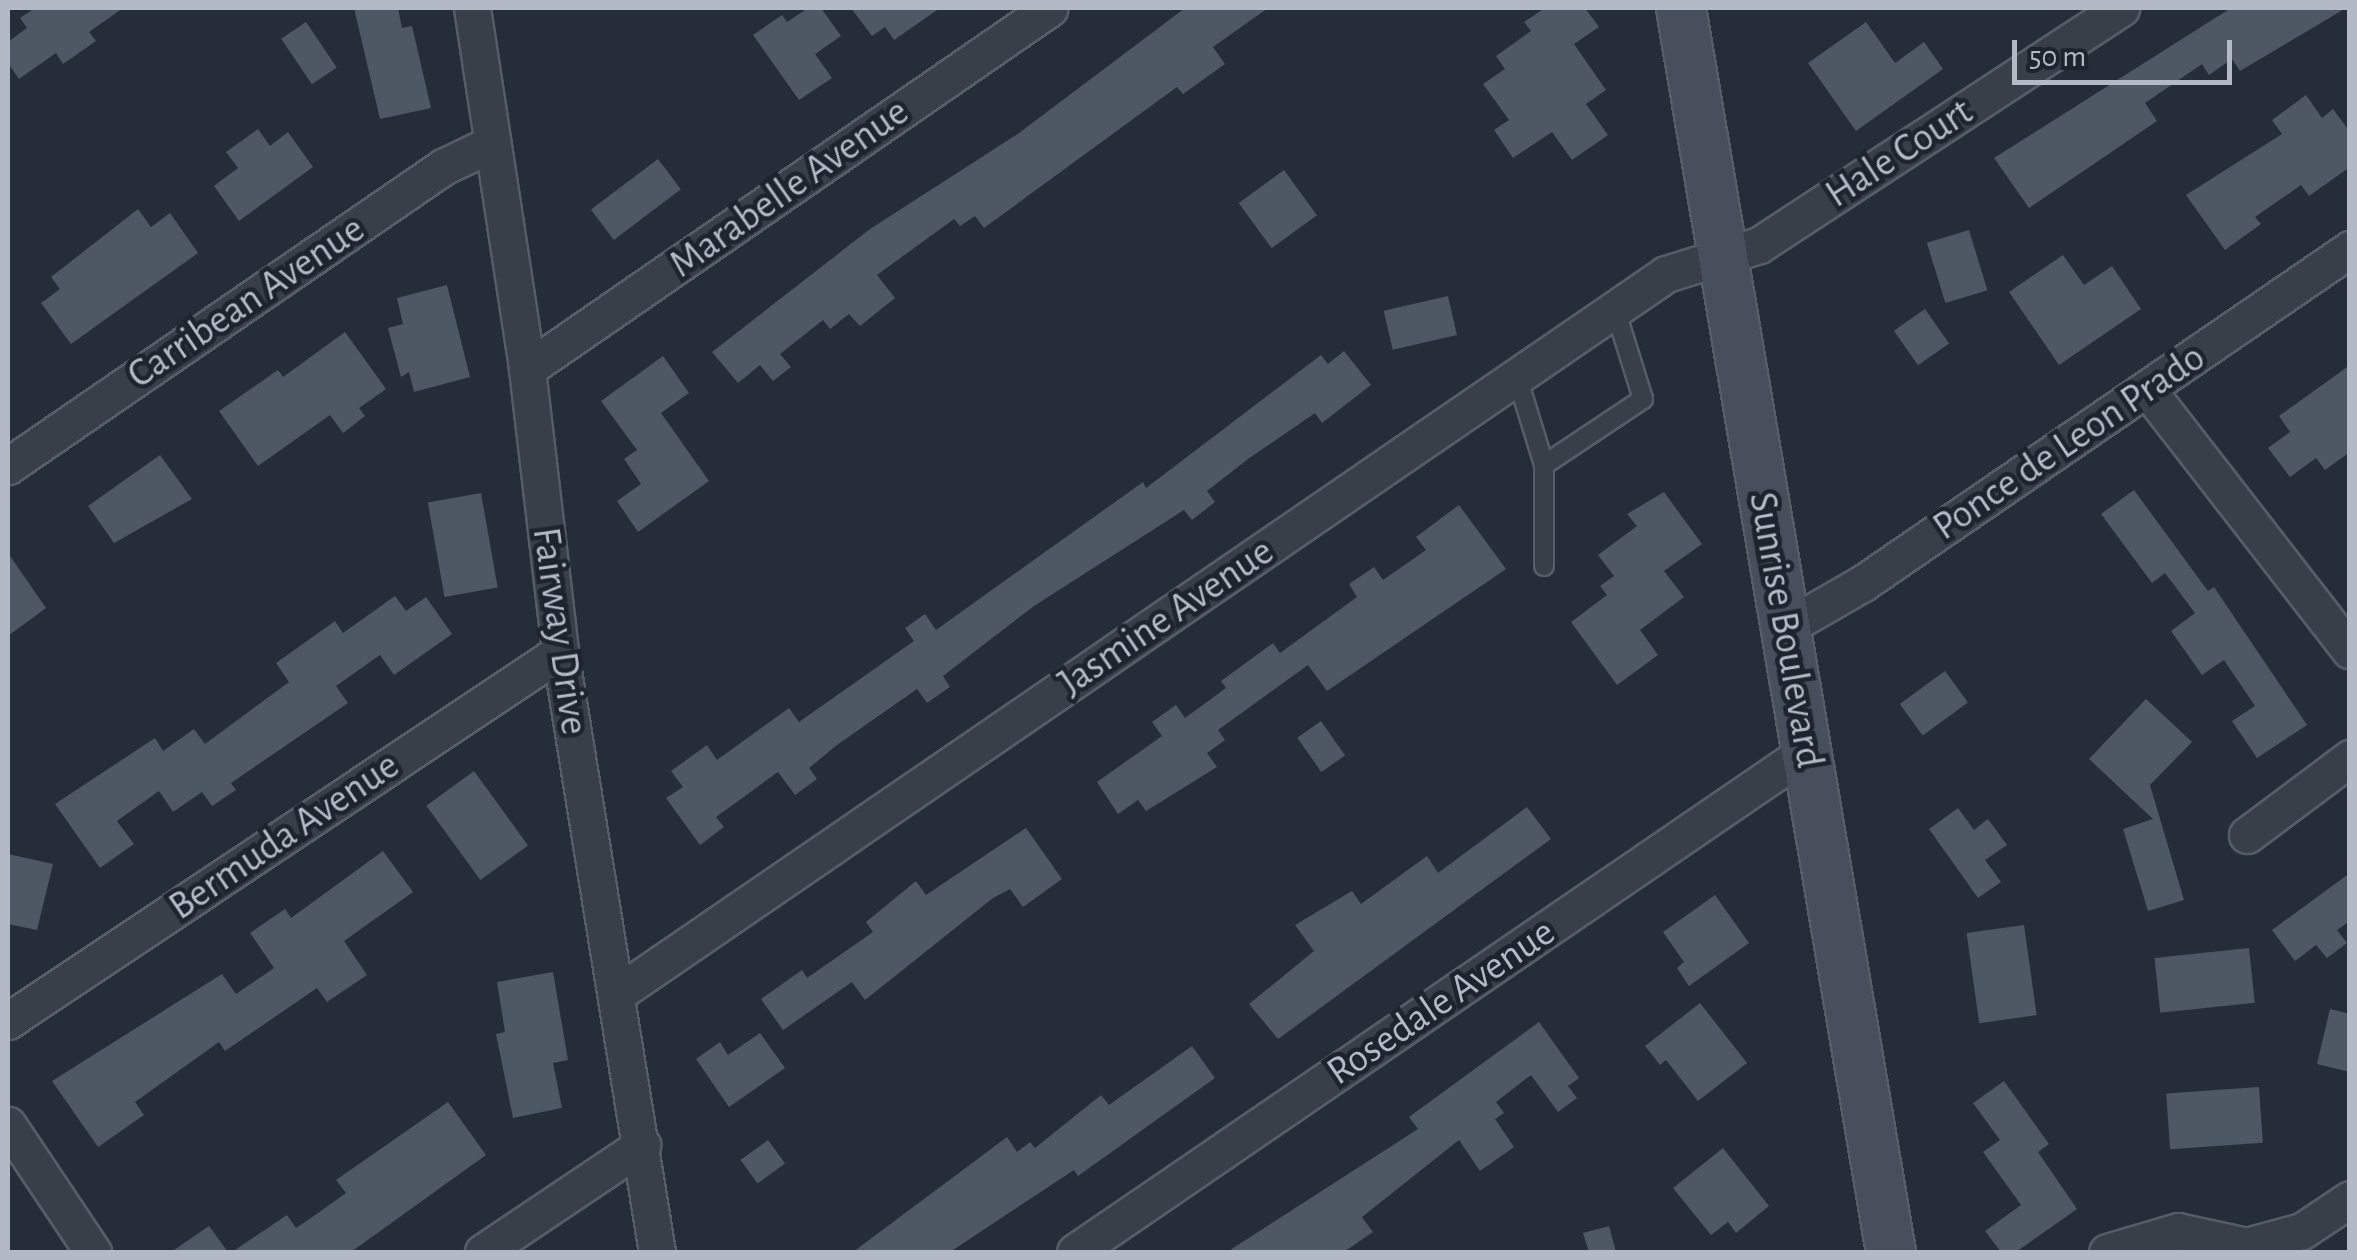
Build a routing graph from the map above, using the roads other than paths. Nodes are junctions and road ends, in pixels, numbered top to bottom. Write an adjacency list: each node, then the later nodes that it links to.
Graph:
1 (472, 8): 5 (street, Fairway Drive)
2 (1050, 8): 9 (street, Marabelle Avenue)
3 (1681, 8): 7 (street, Sunrise Boulevard)
4 (2121, 8): 7 (street, Hale Court)
5 (489, 145): 9 (street, Fairway Drive); 13 (street, Carribean Avenue)
6 (2350, 249): 11 (street, Ponce de Leon Prado)
7 (1722, 259): 8 (street, Jasmine Avenue); 15 (street, Sunrise Boulevard)
8 (1615, 309): 10 (street, Jasmine Avenue); 12 (lane)
9 (527, 369): 16 (street, Fairway Drive)
10 (1517, 377): 12 (lane); 21 (street, Jasmine Avenue)
11 (2147, 389): 15 (street, Ponce de Leon Prado); 17 (street)
12 (1544, 465): 14 (lane)
13 (8, 466)
14 (1544, 566)
15 (1785, 628): 18 (street, Sunrise Boulevard)
16 (560, 652): 21 (street, Fairway Drive); 22 (street, Bermuda Avenue)
17 (2350, 652)
18 (1807, 750): 30 (street, Rosedale Avenue); 31 (street, Sunrise Boulevard)
19 (2350, 758): 20 (street)
20 (2247, 835)
21 (618, 993): 24 (street, Fairway Drive)
22 (8, 1021)
23 (8, 1125): 27 (street)
24 (642, 1145): 28 (street); 29 (street, Fairway Drive)
25 (2350, 1198): 26 (street)
26 (2248, 1249): 32 (street)
27 (93, 1252)
28 (483, 1252)
29 (657, 1252)
30 (1075, 1252)
31 (1891, 1252)
32 (2107, 1252)

